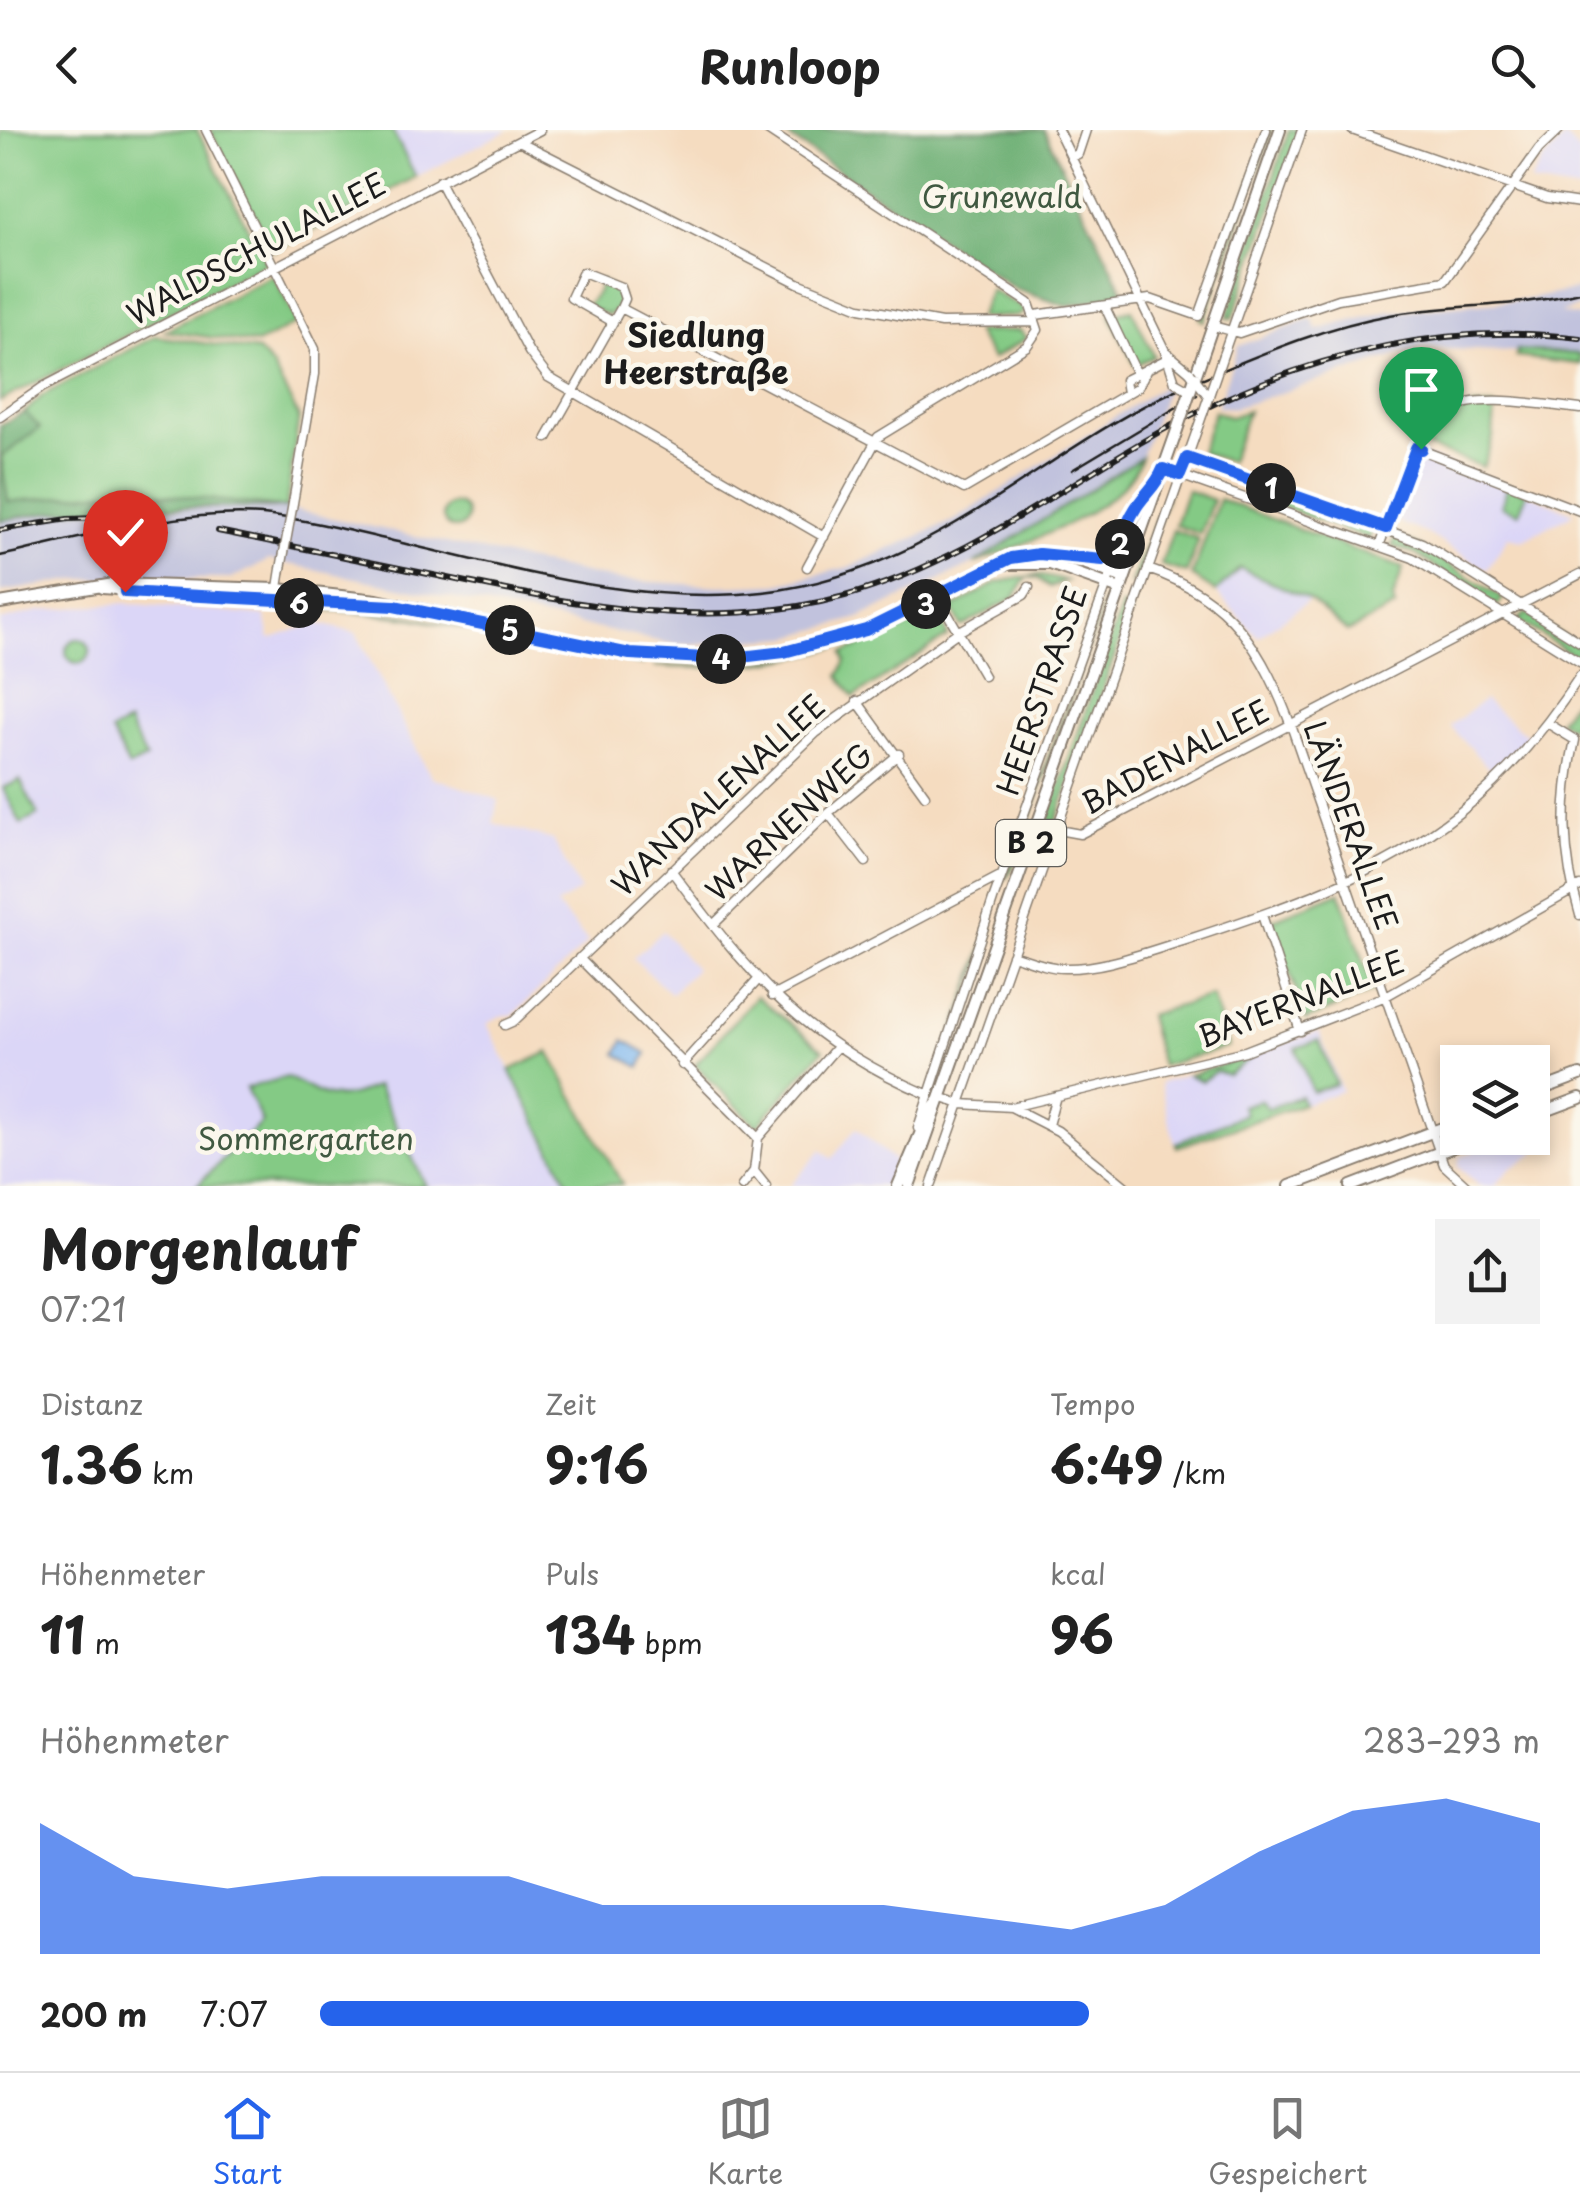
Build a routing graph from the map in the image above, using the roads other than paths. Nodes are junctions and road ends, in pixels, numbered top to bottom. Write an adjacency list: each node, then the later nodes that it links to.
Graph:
1 (206, 130): 16 (street)
2 (540, 130): 11 (street, WALDSCHULALLEE)
3 (767, 130): 20 (street)
4 (1058, 130): 12 (street)
5 (1086, 130): 12 (street)
6 (1266, 130): 17 (street)
7 (1280, 130): 22 (main road, HEERSTRASSE / B 2)
8 (1302, 130): 23 (street, HEERSTRASSE)
9 (1352, 130): 14 (street)
10 (1558, 130): 14 (street)
11 (519, 141): 13 (street, WALDSCHULALLEE); 20 (street)
12 (1071, 156): 17 (street)
13 (439, 181): 16 (street, WALDSCHULALLEE); 30 (street)
14 (1512, 187): 15 (street); 23 (street)
15 (1580, 203)
16 (276, 266): 33 (street, WALDSCHULALLEE); 56 (street, bridge)
17 (1140, 299): 18 (street); 24 (street)
18 (1104, 307): 20 (street); 27 (street)
19 (620, 308): 21 (street); 21 (street); 35 (street)
20 (1035, 319): 35 (street)
21 (612, 322): 30 (street)
22 (1213, 326): 23 (street); 26 (main road, HEERSTRASSE / B 2)
23 (1235, 332): 31 (street, HEERSTRASSE, bridge)
24 (1165, 356): 25 (street); 26 (street); 28 (street, bridge)
25 (1146, 370): 27 (street); 29 (street)
26 (1194, 372): 28 (main road, HEERSTRASSE / B 2, bridge); 31 (street, bridge)
27 (1137, 374): 29 (street)
28 (1190, 391): 38 (main road, HEERSTRASSE / B 2, bridge)
29 (1127, 392): 35 (street)
30 (573, 394): 34 (street); 43 (street)
31 (1208, 397): 37 (street, HEERSTRASSE, bridge)
32 (1580, 408): 36 (street)
33 (0, 417)
34 (548, 438)
35 (875, 442): 43 (street)
36 (1416, 448): 41 (street); 42 (street)
37 (1187, 458): 39 (street, HEERSTRASSE); 42 (street)
38 (1163, 469): 39 (street); 40 (main road, HEERSTRASSE / B 2)
39 (1180, 475): 45 (street); 49 (street, HEERSTRASSE)
40 (1157, 485): 44 (main road, HEERSTRASSE); 53 (main road, HEERSTRASSE / B 2)
41 (1580, 512)
42 (1386, 528): 45 (street); 60 (street)
43 (824, 538): 48 (street)
44 (1122, 542): 46 (main road); 51 (street, HEERSTRASSE)
45 (1380, 546): 62 (street)
46 (1074, 560): 47 (main road); 51 (main road)
47 (1004, 564): 51 (main road); 57 (main road)
48 (807, 568)
49 (1148, 568): 52 (street, HEERSTRASSE); 69 (street, LÄNDERALLEE)
50 (1580, 574): 60 (street, BADENALLEE)
51 (1109, 579): 53 (main road); 77 (street, HEERSTRASSE)
52 (1144, 580): 53 (street); 74 (street, HEERSTRASSE)
53 (1122, 583): 98 (main road, HEERSTRASSE / B 2)
54 (1029, 587): 63 (street, WANDALENALLEE)
55 (101, 588): 56 (main road); 58 (main road); 59 (main road)
56 (278, 589): 58 (street); 61 (main road)
57 (938, 598): 61 (main road); 63 (street)
58 (276, 602): 61 (main road)
59 (0, 603)
60 (1521, 604): 62 (street, BADENALLEE); 64 (street)
61 (394, 606)
62 (1502, 614): 65 (street); 69 (street, BADENALLEE)
63 (958, 632): 66 (street); 68 (street, WANDALENALLEE)
64 (1580, 642)
65 (1580, 662)
66 (984, 676)
67 (1580, 676): 70 (street)
68 (857, 700): 71 (street); 76 (street, WANDALENALLEE)
69 (1290, 724): 74 (street, BADENALLEE); 78 (street, LÄNDERALLEE)
70 (1549, 724): 78 (street); 80 (street)
71 (899, 754): 72 (street); 73 (street, WARNENWEG)
72 (926, 795)
73 (828, 813): 75 (street); 84 (street, WARNENWEG)
74 (1058, 830): 85 (street, HEERSTRASSE)
75 (866, 862)
76 (670, 870): 84 (street); 86 (street, WANDALENALLEE)
77 (1002, 874): 79 (street); 81 (street, HEERSTRASSE)
78 (1346, 880): 82 (street); 89 (street, LÄNDERALLEE)
79 (977, 887): 81 (street); 88 (street)
80 (1576, 888): 83 (street); 89 (street, BAYERNALLEE)
81 (993, 900): 96 (street, HEERSTRASSE)
82 (1262, 915): 85 (street); 91 (street)
83 (1580, 915)
84 (713, 925): 87 (street)
85 (1012, 954): 100 (street, HEERSTRASSE)
86 (579, 958): 90 (street, WANDALENALLEE); 93 (street)
87 (757, 981): 88 (street); 93 (street)
88 (772, 996): 92 (street)
89 (1386, 996): 91 (street, BAYERNALLEE); 105 (street, LÄNDERALLEE)
90 (505, 1025)
91 (1300, 1031): 97 (street, BAYERNALLEE)
92 (836, 1048): 96 (street); 106 (street)
93 (682, 1065): 106 (street)
94 (1580, 1074): 95 (main road)
95 (1550, 1086)
96 (929, 1096): 107 (street, HEERSTRASSE)
97 (1056, 1096): 101 (street, BAYERNALLEE); 103 (street)
98 (942, 1098): 100 (street); 107 (main road, HEERSTRASSE / B 2); 115 (main road, HEERSTRASSE / B 2)
99 (1580, 1098): 102 (main road)
100 (961, 1104): 101 (street, BAYERNALLEE); 116 (street, HEERSTRASSE)
101 (1011, 1107): 103 (street)
102 (1550, 1109)
103 (1048, 1125): 117 (street)
104 (1440, 1129): 105 (main road)
105 (1432, 1132): 108 (street, LÄNDERALLEE); 111 (main road)
106 (758, 1138): 110 (street)
107 (912, 1147): 114 (main road, HEERSTRASSE / B 2)
108 (1440, 1152): 119 (main road)
109 (1441, 1155): 120 (street, LÄNDERALLEE)
110 (754, 1171): 112 (street); 113 (street)
111 (1304, 1184): 118 (main road)
112 (742, 1186)
113 (766, 1186)
114 (898, 1186)
115 (909, 1186)
116 (931, 1186)
117 (1124, 1186)
118 (1290, 1186)
119 (1351, 1186)
120 (1468, 1186)

